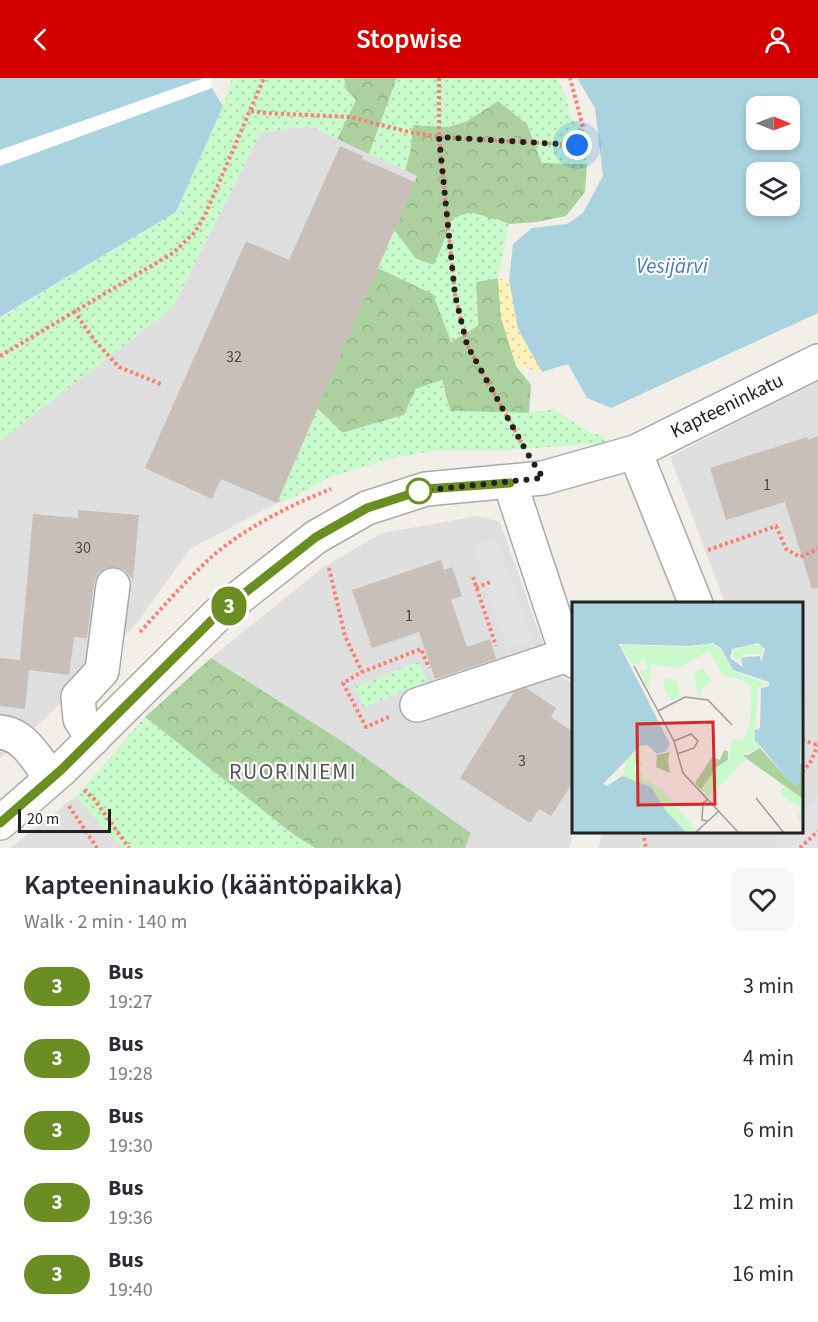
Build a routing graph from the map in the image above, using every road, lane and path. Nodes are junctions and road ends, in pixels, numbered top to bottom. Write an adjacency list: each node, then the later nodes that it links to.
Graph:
1 (264, 78): 4 (path)
2 (439, 78): 5 (path)
3 (570, 78): 5 (path)
4 (251, 111): 5 (path); 6 (path)
5 (439, 137): 11 (path)
6 (74, 312): 7 (path); 9 (path)
7 (0, 356)
8 (818, 362): 10 (street, Kapteeninkatu)
9 (163, 385)
10 (635, 452): 11 (street, Kapteeninkatu); 14 (street)
11 (543, 478): 12 (street, Kapteeninkatu)
12 (510, 483): 21 (street); 26 (street, Kapteeninkatu)
13 (818, 549): 14 (path)
14 (679, 560): 20 (street)
15 (329, 568): 22 (path)
16 (472, 577): 19 (path)
17 (490, 582): 19 (path)
18 (112, 585): 26 (street)
19 (476, 588): 23 (path)
20 (696, 602)
21 (570, 658): 23 (street)
22 (362, 672): 24 (path); 24 (path)
23 (506, 675): 24 (street)
24 (428, 701)
25 (0, 732): 30 (street)
26 (93, 739): 30 (street, Kapteeninkatu)
27 (803, 741): 28 (path)
28 (818, 745): 29 (path)
29 (803, 770)
30 (59, 791): 31 (street, Kapteeninkatu); 34 (path)
31 (0, 823)
32 (818, 831): 36 (path)
33 (642, 833): 35 (path)
34 (97, 848)
35 (646, 848)
36 (800, 848)

